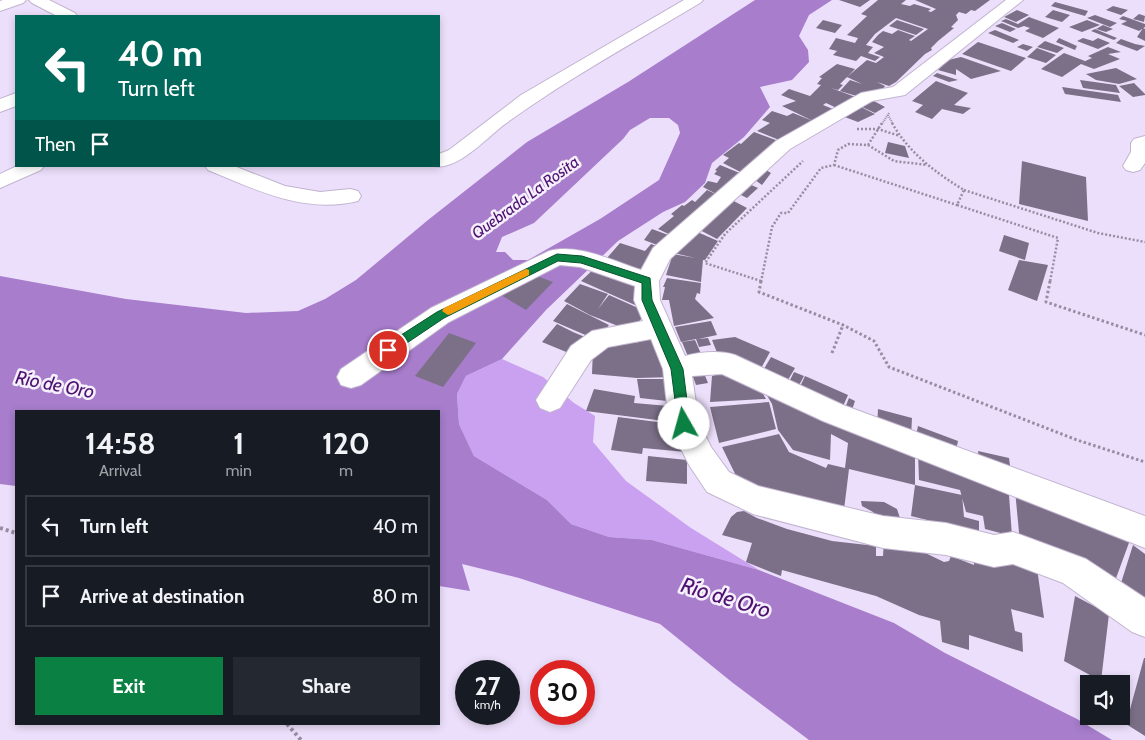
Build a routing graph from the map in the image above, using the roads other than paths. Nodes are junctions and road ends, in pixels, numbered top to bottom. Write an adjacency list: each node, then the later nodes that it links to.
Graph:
1 (18, 0): 5 (street)
2 (37, 0): 6 (street)
3 (695, 0): 10 (street)
4 (1015, 0): 16 (street)
5 (0, 6)
6 (67, 15)
7 (15, 99): 8 (street)
8 (0, 106)
9 (1145, 142): 11 (street)
10 (440, 161)
11 (1133, 166)
12 (32, 167): 14 (street)
13 (218, 167): 15 (street)
14 (0, 182)
15 (350, 196)
16 (647, 281): 17 (street); 19 (street)
17 (659, 328): 18 (street); 20 (street)
18 (677, 369): 21 (street); 24 (street)
19 (351, 377)
20 (550, 400)
21 (1082, 509): 22 (street); 23 (street)
22 (1145, 532)
23 (1145, 548)
24 (1145, 619)

